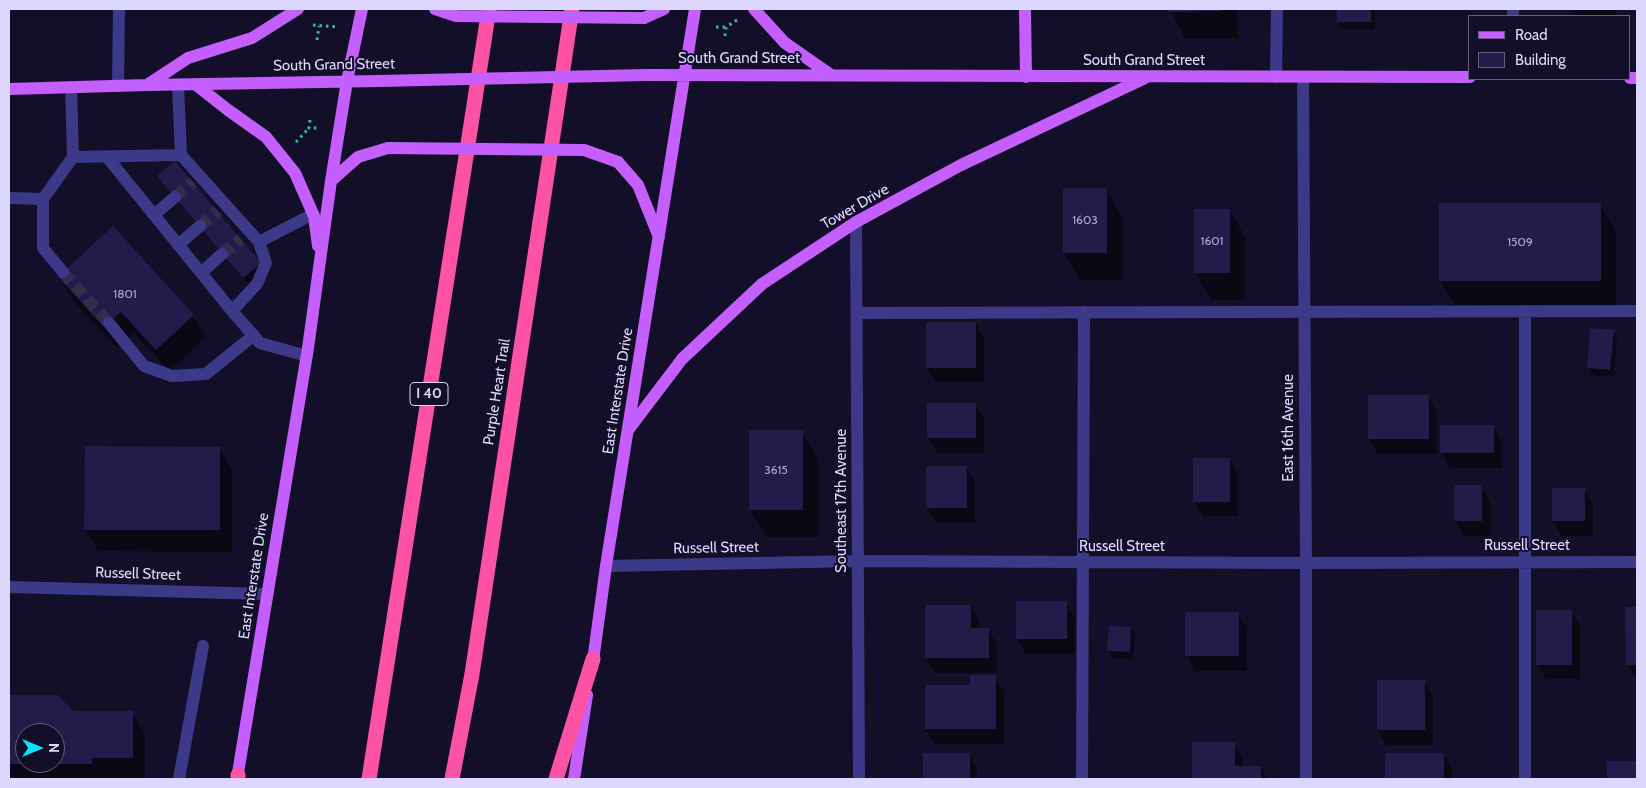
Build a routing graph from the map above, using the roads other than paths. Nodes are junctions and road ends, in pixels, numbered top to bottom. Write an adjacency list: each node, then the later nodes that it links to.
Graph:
1 (119, 9): 23 (street)
2 (298, 9): 21 (main road)
3 (362, 9): 19 (main road, East Interstate Drive)
4 (435, 9): 7 (main road, bridge)
5 (489, 9): 66 (highway, I 40)
6 (572, 9): 67 (highway, Purple Heart Trail)
7 (664, 9)
8 (695, 9): 13 (main road, East Interstate Drive)
9 (754, 9): 12 (main road)
10 (1025, 9): 14 (main road)
11 (1277, 9): 16 (street)
12 (831, 75): 13 (main road, South Grand Street); 14 (main road, South Grand Street)
13 (684, 76): 19 (main road, South Grand Street, bridge); 37 (main road, East Interstate Drive)
14 (1026, 77): 15 (main road, South Grand Street)
15 (1148, 77): 16 (main road, South Grand Street); 35 (main road, Tower Drive)
16 (1276, 77): 17 (main road, South Grand Street)
17 (1303, 77): 18 (main road, South Grand Street); 45 (street, East 16th Avenue)
18 (1468, 77)
19 (347, 81): 20 (main road, South Grand Street); 29 (main road, East Interstate Drive)
20 (195, 84): 22 (main road, South Grand Street); 33 (main road)
21 (147, 85): 22 (main road, South Grand Street); 23 (main road, South Grand Street)
22 (178, 85): 26 (street)
23 (118, 86): 24 (main road, South Grand Street)
24 (71, 87): 25 (main road, South Grand Street); 27 (street)
25 (9, 89)
26 (181, 155): 28 (street); 38 (street)
27 (73, 157): 28 (street); 32 (street)
28 (107, 157): 34 (street)
29 (331, 181): 37 (main road, bridge); 41 (main road, East Interstate Drive)
30 (175, 197): 34 (street)
31 (9, 198): 32 (street)
32 (43, 199): 42 (street)
33 (313, 214): 38 (street); 41 (main road)
34 (154, 215): 39 (street)
35 (856, 222): 49 (street, Southeast 17th Avenue); 53 (main road, Tower Drive)
36 (200, 226): 39 (street)
37 (659, 237): 53 (main road, East Interstate Drive)
38 (258, 242): 44 (street)
39 (178, 245): 43 (street)
40 (222, 254): 43 (street)
41 (320, 262): 52 (main road, East Interstate Drive)
42 (63, 272)
43 (200, 273): 44 (street)
44 (232, 311): 51 (street)
45 (1304, 311): 46 (street); 48 (street); 58 (street, East 16th Avenue)
46 (1525, 311): 47 (street); 57 (street)
47 (1637, 311)
48 (1084, 312): 49 (street); 56 (street)
49 (858, 313): 54 (street, Southeast 17th Avenue)
50 (109, 323): 51 (street)
51 (254, 335): 52 (street)
52 (307, 356): 61 (main road, East Interstate Drive)
53 (628, 431): 59 (main road, East Interstate Drive)
54 (858, 562): 56 (street, Russell Street); 59 (street, Russell Street); 70 (street, Southeast 17th Avenue)
55 (1637, 562): 57 (street, Russell Street)
56 (1083, 563): 58 (street, Russell Street); 71 (street)
57 (1525, 563): 58 (street, Russell Street); 73 (street)
58 (1306, 564): 72 (street, East 16th Avenue)
59 (606, 566): 63 (main road, East Interstate Drive)
60 (9, 587): 61 (street, Russell Street)
61 (267, 594): 64 (main road, East Interstate Drive)
62 (203, 646): 65 (street)
63 (593, 659): 68 (highway); 69 (main road, East Interstate Drive)
64 (237, 778)
65 (179, 779)
66 (370, 779)
67 (452, 779)
68 (556, 779)
69 (574, 779)
70 (859, 779)
71 (1082, 779)
72 (1306, 779)
73 (1525, 779)

